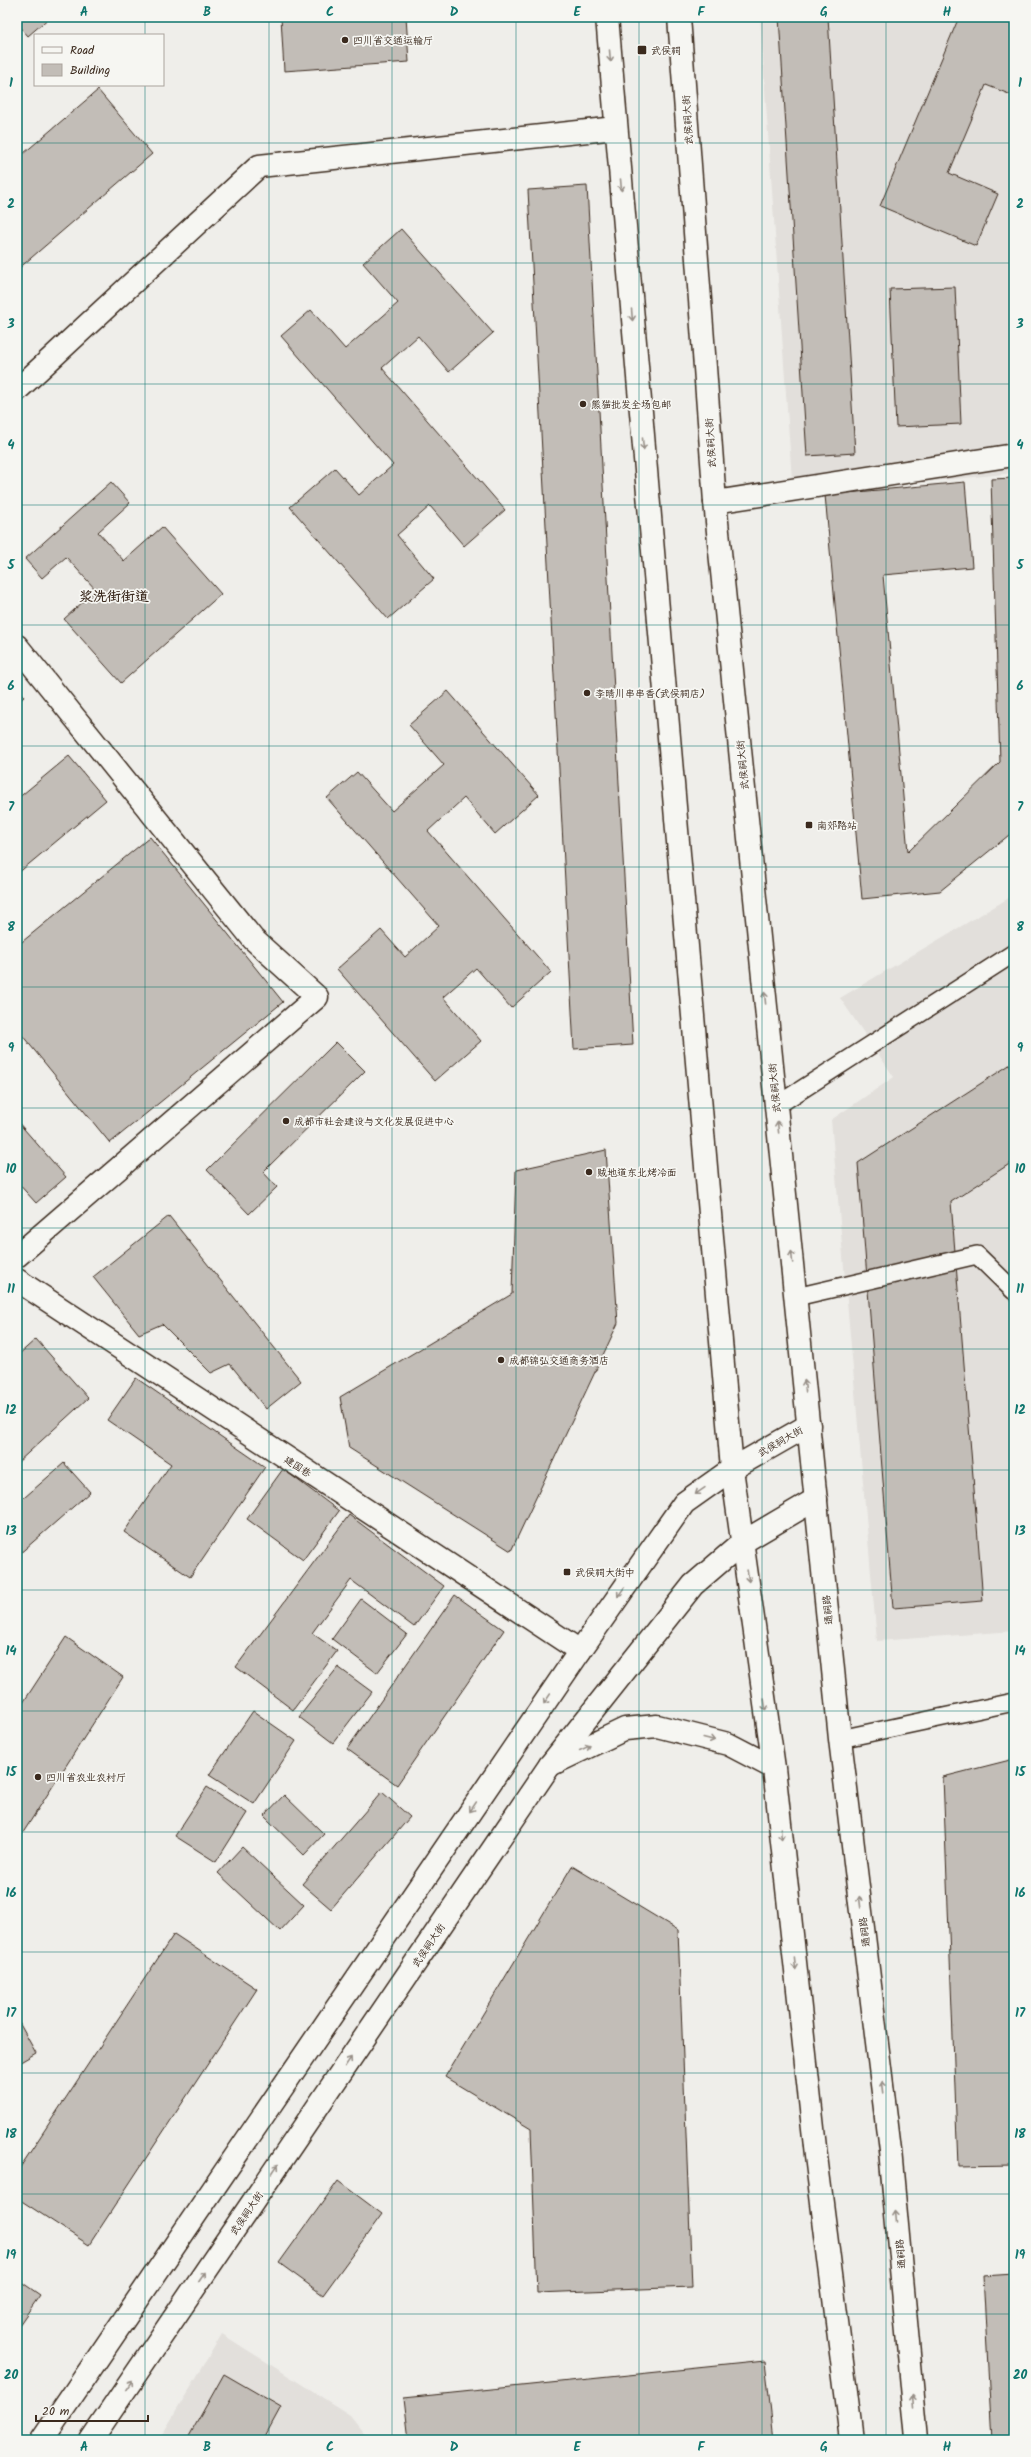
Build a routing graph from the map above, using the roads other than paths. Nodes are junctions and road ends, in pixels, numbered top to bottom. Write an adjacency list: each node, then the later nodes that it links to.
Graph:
1 (607, 17): 3 (main road, one-way to 3)
2 (679, 17): 6 (main road, 武侯祠大街)
3 (616, 128): 4 (main road); 15 (main road, one-way to 15)
4 (17, 390)
5 (1014, 456): 6 (main road)
6 (715, 502): 9 (main road, 武侯祠大街, one-way to 6)
7 (17, 646): 10 (main road)
8 (1014, 953): 9 (lane)
9 (776, 1106): 13 (main road, 武侯祠大街, one-way to 9)
10 (17, 1256)
11 (17, 1280): 18 (main road, 建国巷)
12 (1014, 1291): 13 (lane)
13 (796, 1297): 14 (main road, 武侯祠大街, one-way to 13)
14 (809, 1425): 15 (main road, 武侯祠大街); 16 (main road, 通祠路)
15 (732, 1468): 17 (main road); 18 (main road, 武侯祠大街, one-way to 18)
16 (816, 1500): 17 (main road, 武侯祠大街); 20 (main road, 通祠路)
17 (743, 1542): 21 (main road, 武侯祠大街); 22 (main road, one-way to 22)
18 (580, 1651): 23 (main road, 武侯祠大街, one-way to 23)
19 (1014, 1702): 20 (lane)
20 (840, 1739): 26 (main road, 通祠路, one-way to 20)
21 (550, 1765): 22 (main road, one-way to 22); 24 (main road, 武侯祠大街, one-way to 21)
22 (774, 1768): 25 (main road, one-way to 25)
23 (42, 2440)
24 (92, 2440)
25 (852, 2440)
26 (917, 2440)

